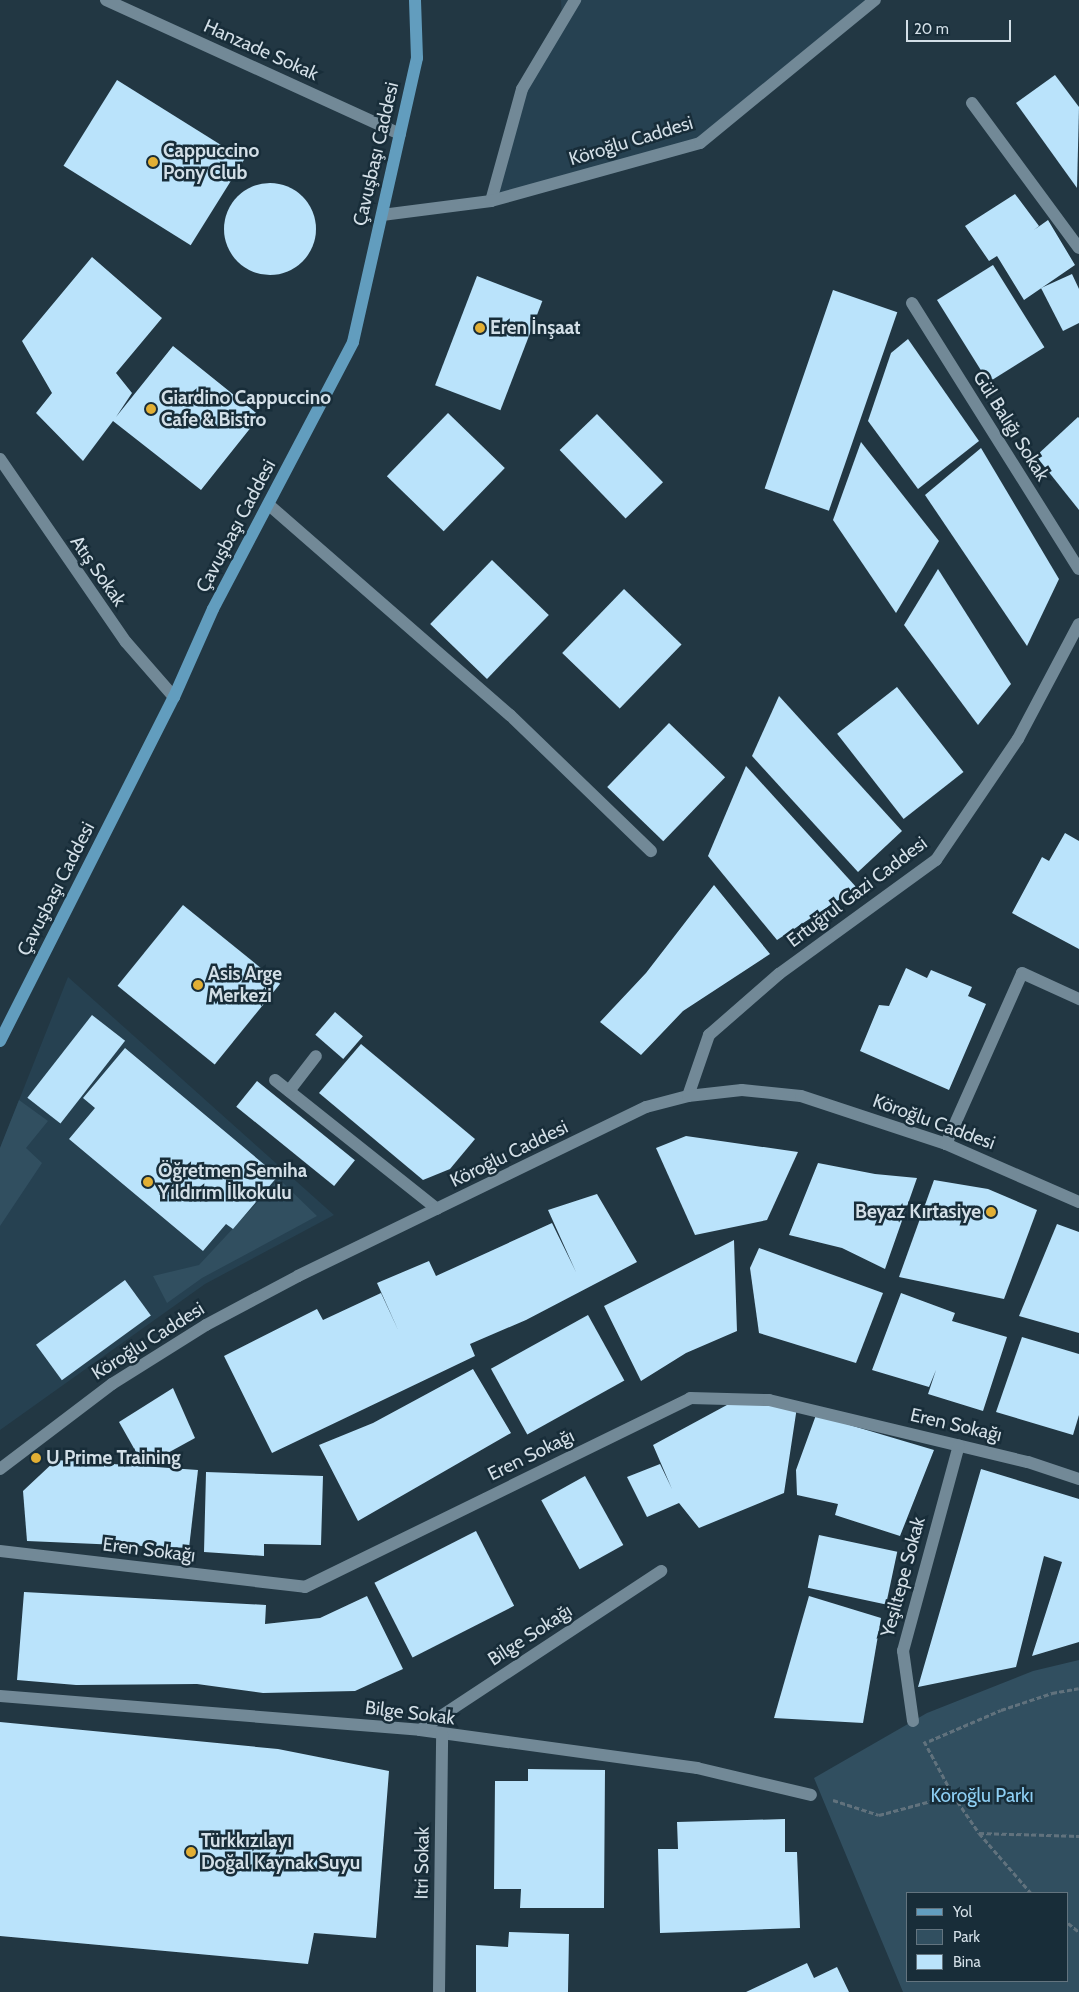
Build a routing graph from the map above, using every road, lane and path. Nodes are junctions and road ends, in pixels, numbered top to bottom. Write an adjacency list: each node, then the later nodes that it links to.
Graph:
1 (106, 0): 6 (street, Hanzade Sokak)
2 (415, 0): 6 (main road, Çavuşbaşı Caddesi)
3 (575, 0): 7 (street)
4 (875, 0): 7 (street, Köroğlu Caddesi)
5 (972, 103): 9 (street)
6 (400, 134): 8 (main road, Çavuşbaşı Caddesi)
7 (490, 201): 8 (street, Köroğlu Caddesi)
8 (382, 215): 12 (main road, Çavuşbaşı Caddesi)
9 (1079, 248)
10 (912, 303): 13 (street, Gül Balığı Sokak)
11 (0, 459): 15 (street, Atış Sokak)
12 (269, 505): 15 (main road, Çavuşbaşı Caddesi); 16 (street)
13 (1079, 569)
14 (1079, 624): 22 (street, Ertuğrul Gazi Caddesi)
15 (174, 697): 18 (main road, Çavuşbaşı Caddesi)
16 (651, 851)
17 (1079, 999): 23 (street)
18 (0, 1041)
19 (316, 1056): 21 (street)
20 (275, 1080): 21 (street)
21 (289, 1091): 25 (street)
22 (688, 1096): 23 (street, Köroğlu Caddesi); 25 (street, Köroğlu Caddesi)
23 (946, 1144): 24 (street, Köroğlu Caddesi)
24 (1079, 1202)
25 (437, 1209): 27 (street, Köroğlu Caddesi)
26 (959, 1445): 28 (street, Eren Sokağı); 29 (street, Eren Sokağı); 33 (street, Yeşiltepe Sokak)
27 (0, 1469)
28 (1079, 1479)
29 (0, 1551)
30 (661, 1571): 34 (street, Bilge Sokağı)
31 (1079, 1688): 36 (path)
32 (0, 1696): 34 (street, Bilge Sokak)
33 (913, 1721): 36 (path)
34 (420, 1730): 35 (street, Bilge Sokak)
35 (442, 1734): 37 (street, Bilge Sokak); 44 (street, Itri Sokak)
36 (925, 1743): 38 (path)
37 (811, 1795): 38 (path)
38 (953, 1795): 39 (path)
39 (979, 1833): 40 (path); 41 (path)
40 (1079, 1836)
41 (1031, 1892)
42 (1069, 1924): 43 (path)
43 (1079, 1932)
44 (440, 1992)

